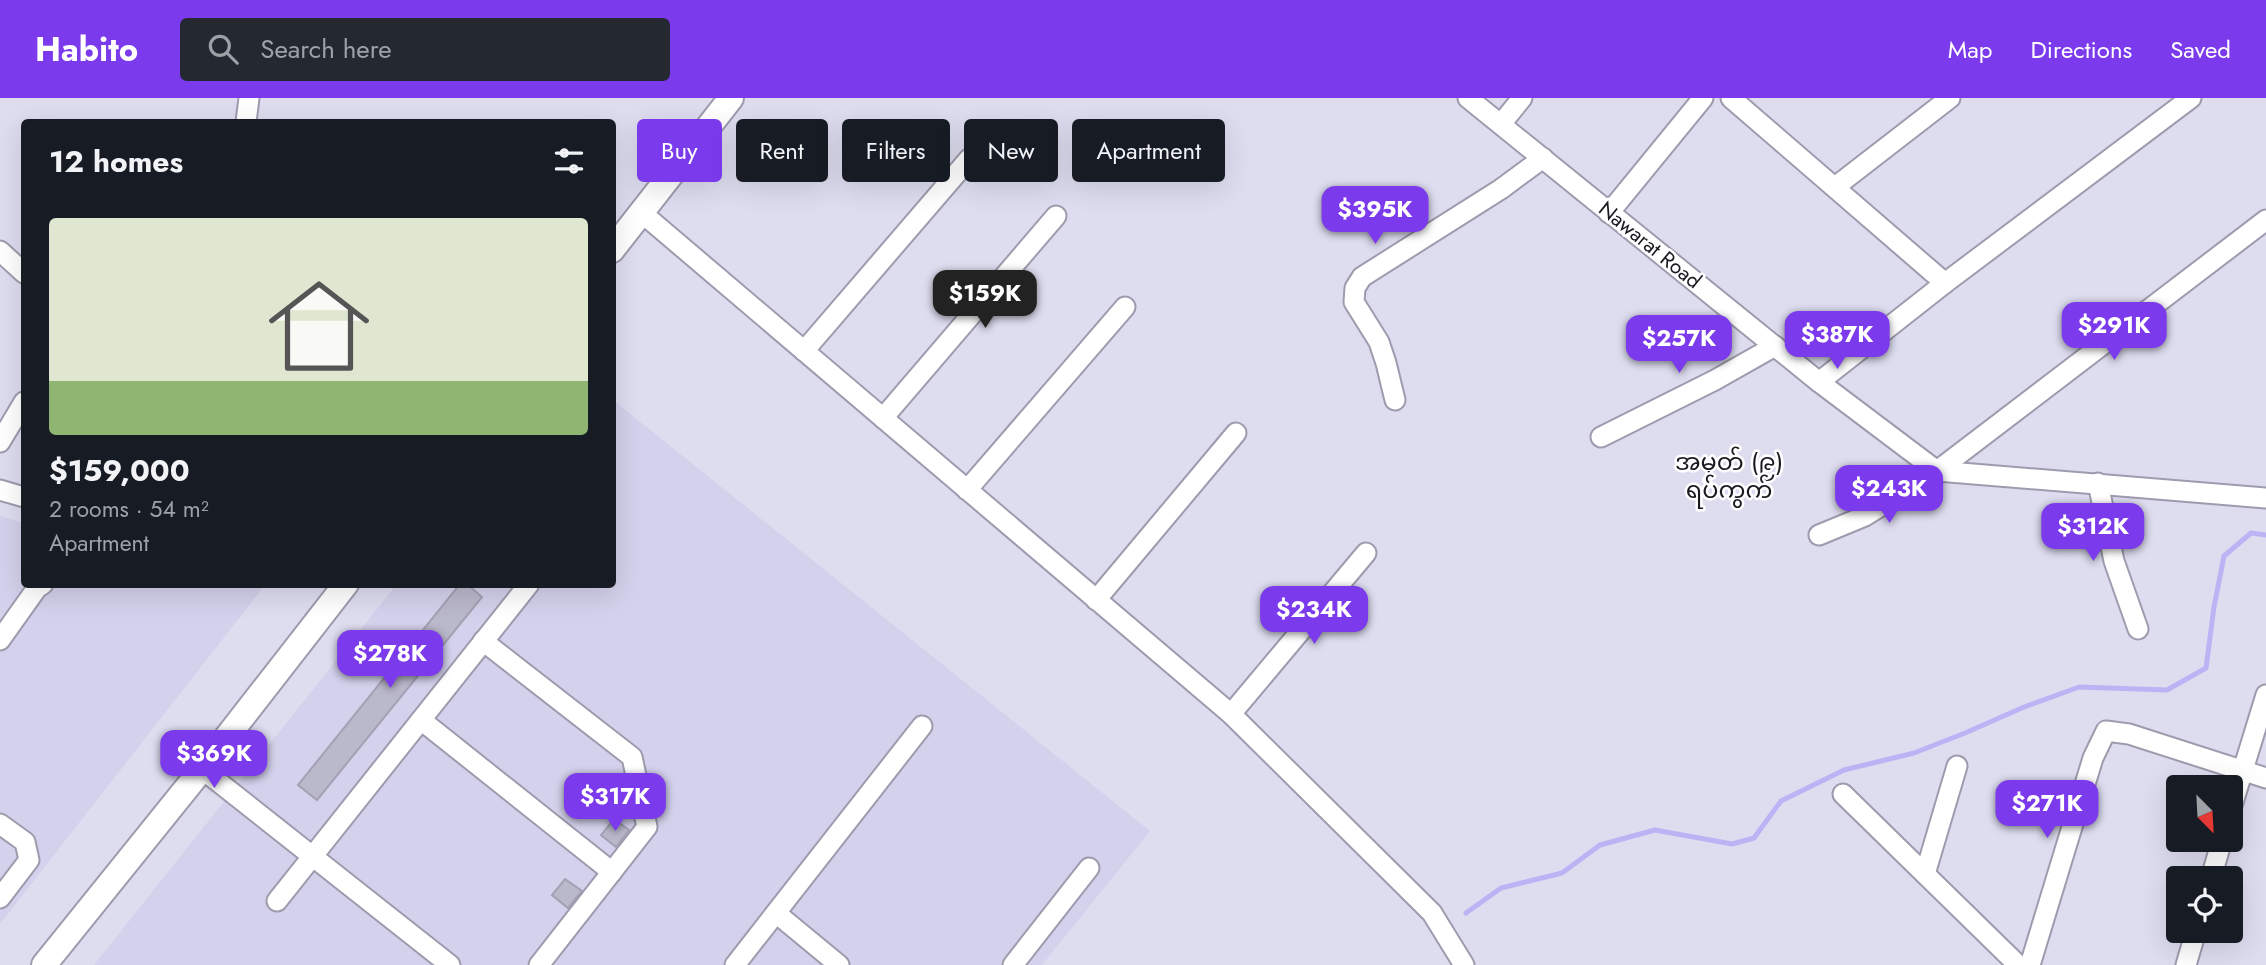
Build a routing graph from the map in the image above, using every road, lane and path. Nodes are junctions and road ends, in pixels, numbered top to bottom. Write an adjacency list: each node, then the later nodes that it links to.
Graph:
1 (249, 98): 9 (street)
2 (731, 98): 14 (main road)
3 (1468, 98): 10 (street, Nawarat Road)
4 (1522, 98): 10 (street)
5 (1703, 98): 15 (street)
6 (1731, 98): 13 (street)
7 (1950, 98): 13 (street)
8 (2191, 98): 21 (street)
9 (246, 119)
10 (1501, 124): 11 (street, Nawarat Road)
11 (1543, 158): 15 (street, Nawarat Road); 26 (street)
12 (964, 165): 24 (street)
13 (1835, 187): 21 (street)
14 (642, 213): 18 (main road); 24 (street)
15 (1609, 213): 23 (street, Nawarat Road)
16 (1056, 216): 28 (street)
17 (2266, 220): 32 (street)
18 (616, 245)
19 (0, 251): 20 (street)
20 (21, 270)
21 (1945, 283): 25 (street)
22 (1125, 307): 35 (street)
23 (1775, 346): 25 (street, Nawarat Road); 30 (street)
24 (804, 351): 28 (street)
25 (1819, 382): 32 (street, Nawarat Road)
26 (1395, 400)
27 (21, 407): 31 (street)
28 (883, 418): 35 (street)
29 (1236, 433): 43 (street)
30 (1601, 437)
31 (0, 442)
32 (1937, 471): 33 (street); 38 (street)
33 (2098, 483): 37 (street); 44 (street)
34 (0, 490): 36 (street)
35 (967, 490): 43 (street)
36 (21, 496)
37 (2266, 498)
38 (1819, 535)
39 (1366, 552): 48 (street)
40 (37, 588): 45 (street)
41 (343, 588): 52 (main road)
42 (526, 588): 46 (street)
43 (1096, 600): 48 (street)
44 (2138, 629)
45 (0, 640)
46 (483, 642): 49 (street); 60 (street)
47 (2266, 695): 53 (street)
48 (1231, 714): 72 (street)
49 (421, 720): 58 (street); 60 (street)
50 (922, 726): 64 (street)
51 (1957, 766): 61 (street)
52 (202, 769): 58 (street); 66 (main road)
53 (2243, 770): 54 (street); 55 (street); 74 (street)
54 (2241, 775)
55 (2266, 778)
56 (1843, 794): 61 (street)
57 (0, 824): 62 (street)
58 (312, 856): 63 (street); 67 (street)
59 (1090, 868): 71 (street)
60 (612, 872): 68 (street)
61 (1925, 874): 73 (street)
62 (0, 898)
63 (277, 901)
64 (776, 913): 69 (street); 70 (street)
65 (2192, 943): 75 (street)
66 (44, 965)
67 (450, 965)
68 (539, 965)
69 (735, 965)
70 (839, 965)
71 (1013, 965)
72 (1464, 965)
73 (2018, 965)
74 (2030, 965)
75 (2186, 965)

